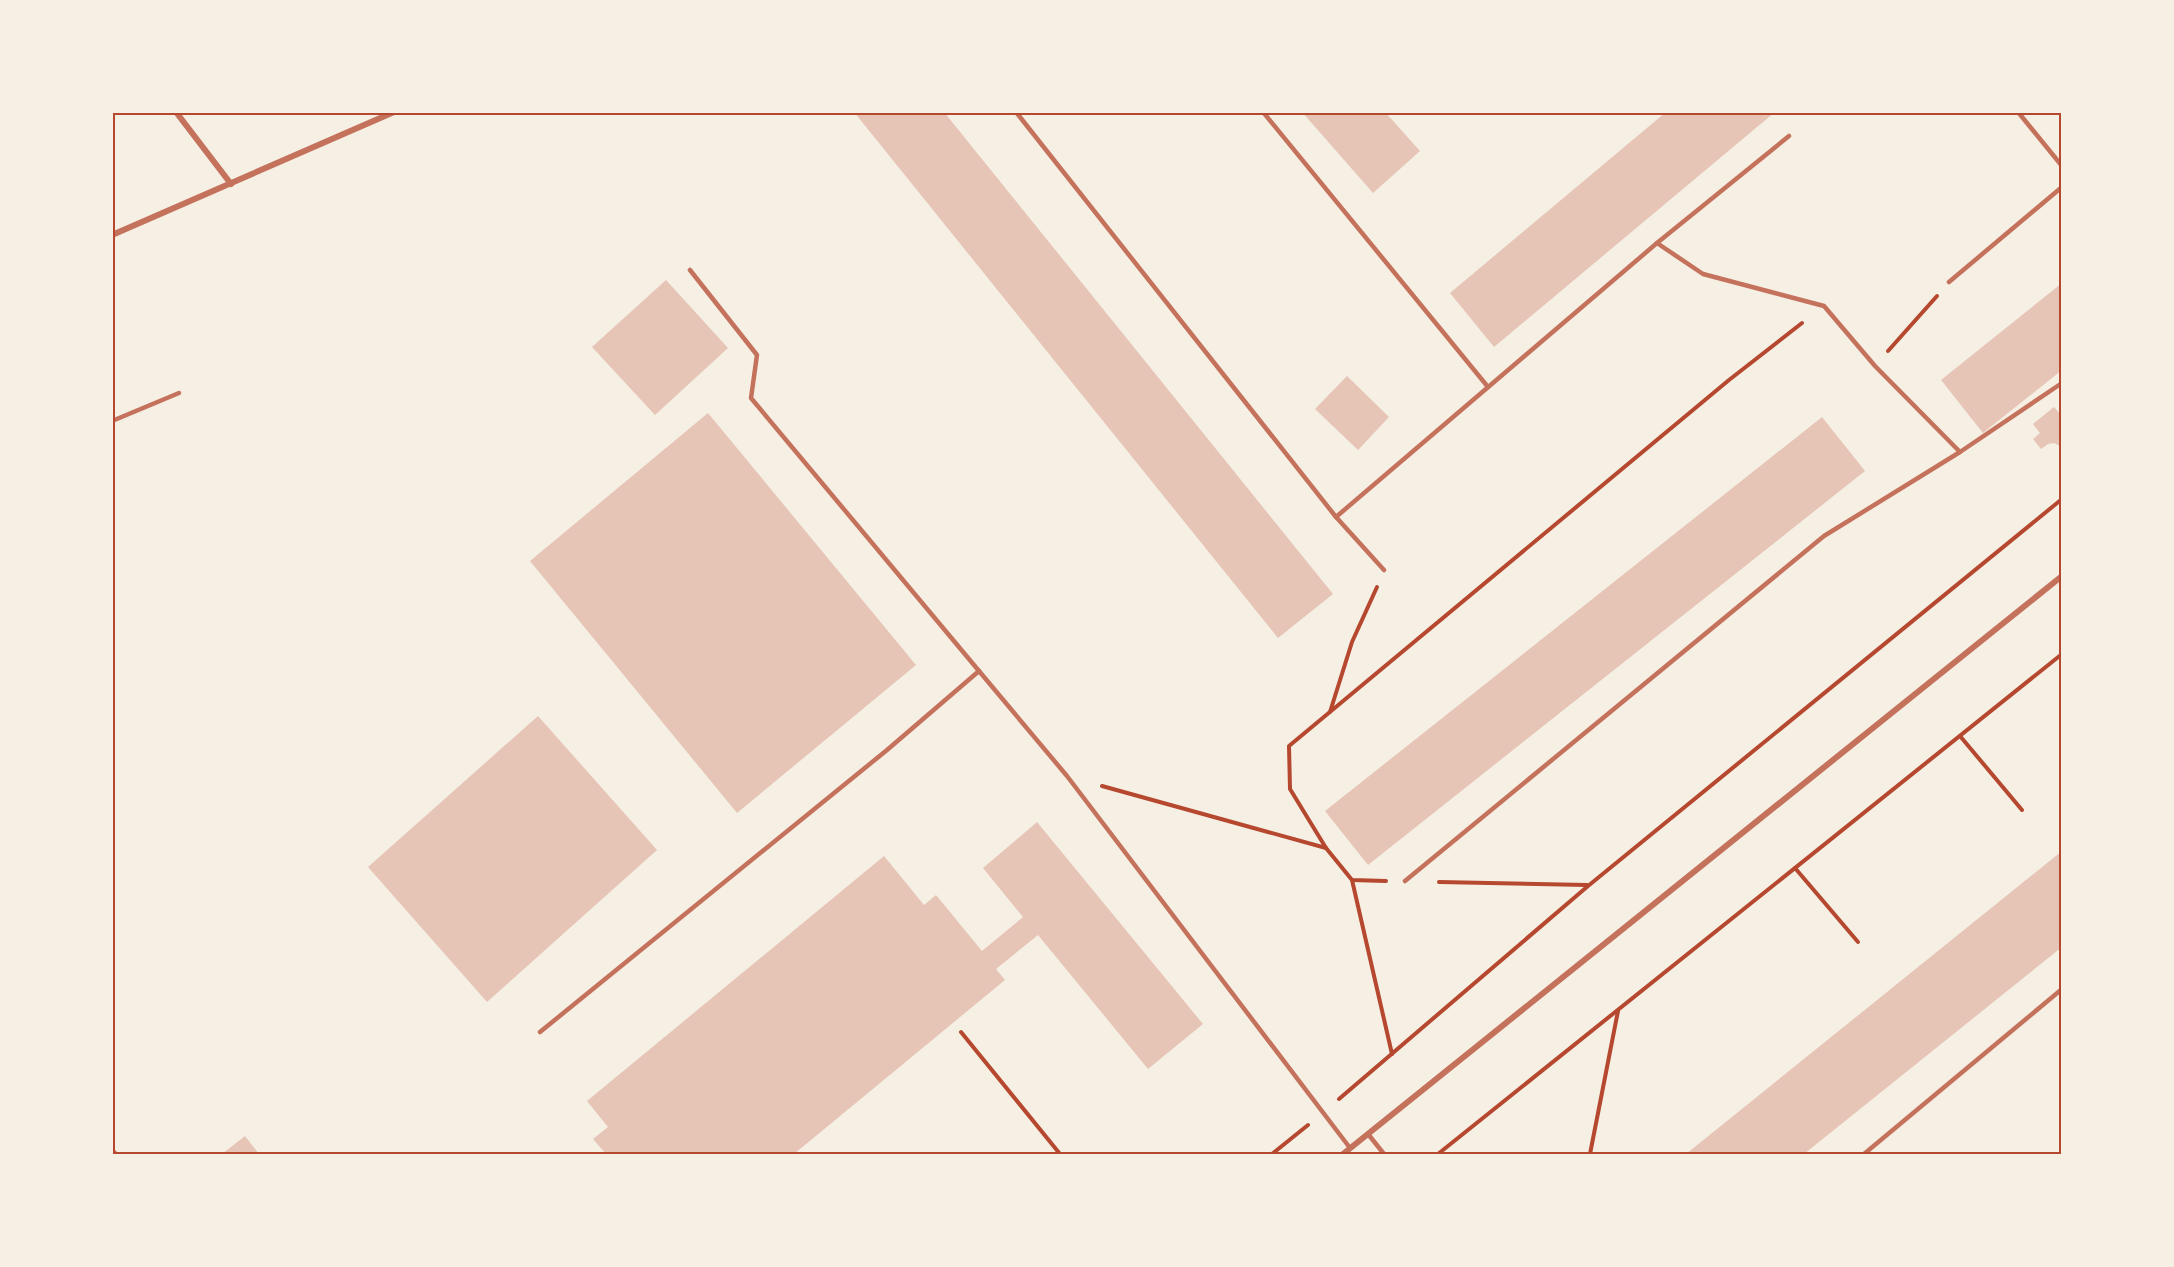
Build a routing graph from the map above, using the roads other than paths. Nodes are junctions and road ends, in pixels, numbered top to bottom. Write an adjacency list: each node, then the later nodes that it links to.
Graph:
1 (176, 112): 8 (street)
2 (394, 112): 8 (street)
3 (1016, 112): 19 (lane)
4 (1263, 112): 15 (lane)
5 (2018, 112): 7 (lane)
6 (1789, 136): 11 (lane)
7 (2061, 166)
8 (231, 184): 10 (street)
9 (2061, 188): 13 (lane)
10 (112, 235)
11 (1658, 243): 15 (lane); 18 (lane)
12 (690, 270): 22 (lane)
13 (1950, 282)
14 (2061, 383): 18 (lane)
15 (1488, 387): 19 (lane)
16 (179, 393): 17 (lane)
17 (112, 421)
18 (1960, 452): 23 (lane)
19 (1336, 517): 20 (lane)
20 (1384, 570)
21 (2061, 576): 26 (street)
22 (979, 671): 25 (lane); 27 (lane)
23 (1405, 881)
24 (2061, 989): 32 (lane)
25 (540, 1032)
26 (1368, 1134): 27 (street); 31 (lane)
27 (1350, 1148): 30 (street)
28 (112, 1150): 29 (lane)
29 (116, 1155)
30 (1343, 1155)
31 (1384, 1155)
32 (1864, 1155)

